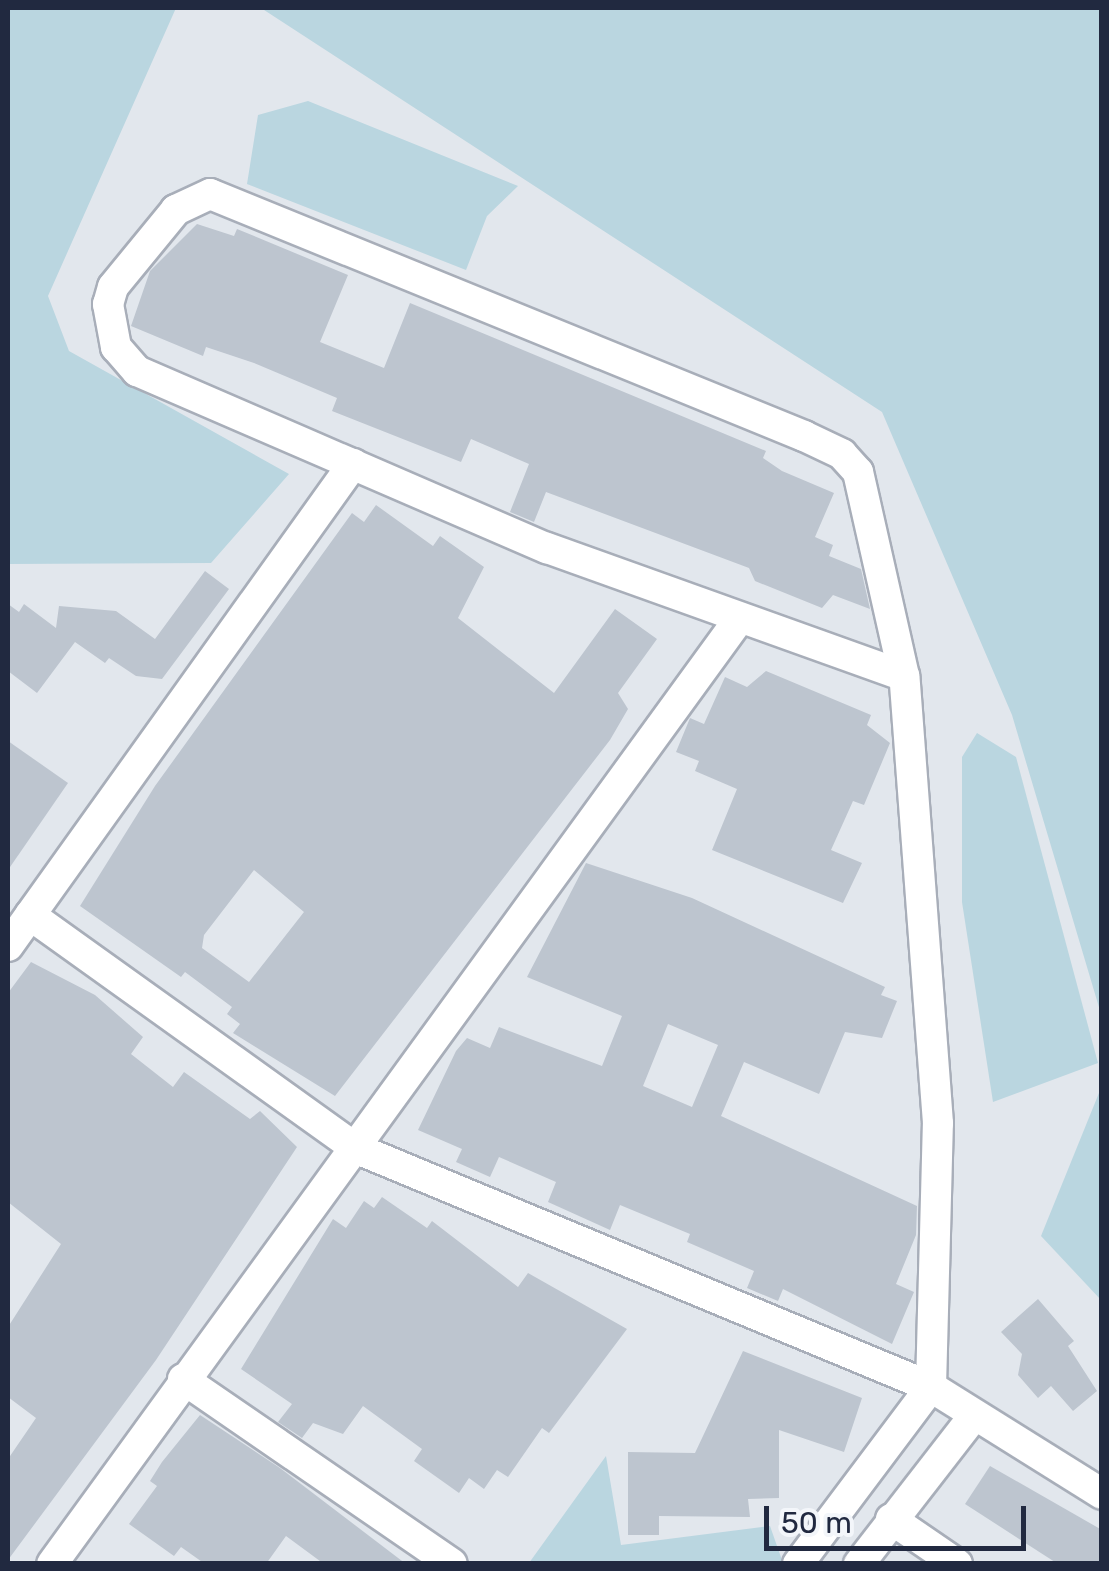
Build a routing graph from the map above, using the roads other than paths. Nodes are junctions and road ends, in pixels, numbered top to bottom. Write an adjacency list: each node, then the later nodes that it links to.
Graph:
1 (352, 464): 2 (street); 3 (street); 4 (street)
2 (737, 622): 3 (street); 6 (street)
3 (904, 676): 8 (street)
4 (30, 915): 5 (street); 6 (street)
5 (8, 946)
6 (355, 1148): 7 (street); 8 (street)
7 (183, 1379): 12 (street); 13 (street)
8 (931, 1387): 9 (street); 14 (street)
9 (974, 1416): 10 (street); 11 (street)
10 (1102, 1494)
11 (891, 1519): 15 (street); 16 (street)
12 (52, 1564)
13 (452, 1564)
14 (798, 1564)
15 (859, 1564)
16 (957, 1564)

